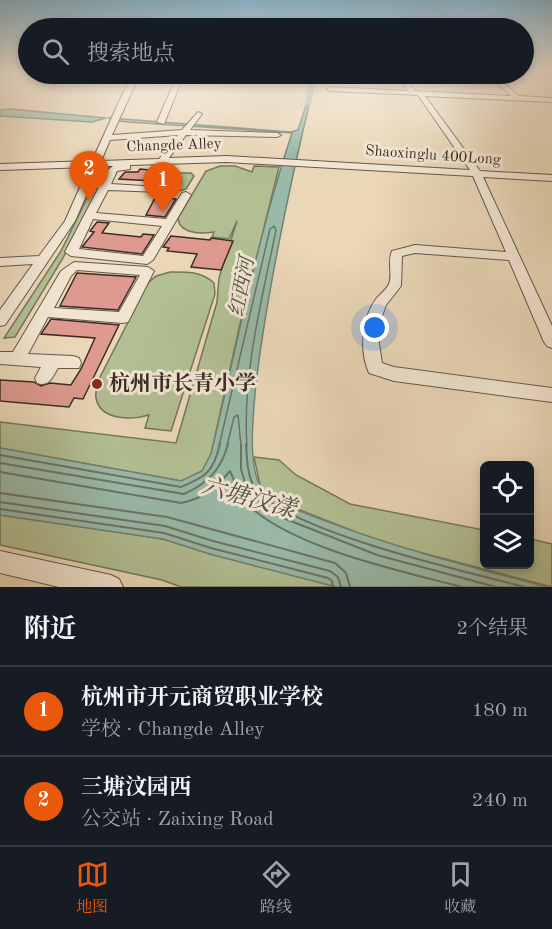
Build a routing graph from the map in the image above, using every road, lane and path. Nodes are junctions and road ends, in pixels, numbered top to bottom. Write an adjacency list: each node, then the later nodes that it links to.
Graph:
1 (124, 99): 8 (street)
2 (171, 99): 5 (street)
3 (420, 99): 14 (street)
4 (198, 114): 6 (street)
5 (162, 122)
6 (186, 127): 7 (street); 8 (street); 10 (street)
7 (277, 135)
8 (105, 138): 11 (street)
9 (192, 159): 10 (street, Changde Alley); 12 (street, Changde Alley); 16 (street)
10 (162, 161): 11 (street, Changde Alley)
11 (96, 162): 13 (street, Changde Alley); 22 (street)
12 (312, 163): 14 (street, Shaoxinglu 400Long)
13 (0, 166)
14 (477, 174): 15 (street, Shaoxinglu 400Long); 21 (street)
15 (552, 178)
16 (105, 187): 17 (street); 19 (street)
17 (159, 190)
18 (186, 195): 20 (street)
19 (91, 216): 20 (street); 20 (street)
20 (170, 223)
21 (515, 257): 26 (street); 31 (street)
22 (43, 260): 23 (street); 25 (street)
23 (0, 262)
24 (44, 312): 24 (street); 27 (street)
25 (0, 321)
26 (552, 342)
27 (8, 361): 28 (street)
28 (53, 362): 29 (street); 30 (street)
29 (73, 363)
30 (43, 378)
31 (552, 395)
32 (0, 561): 33 (street)
33 (111, 587)

